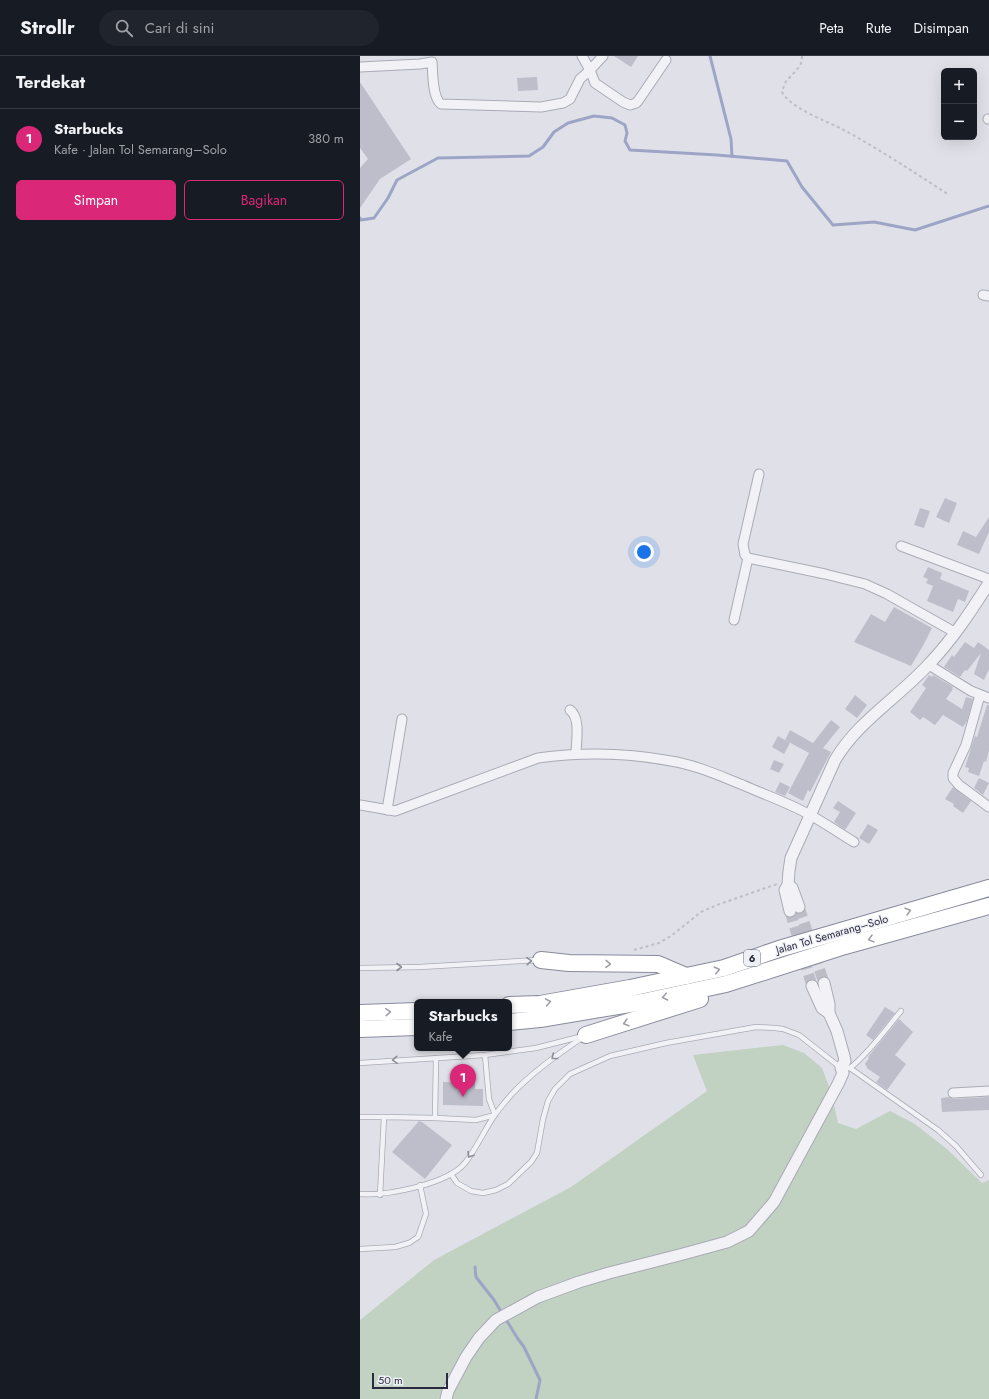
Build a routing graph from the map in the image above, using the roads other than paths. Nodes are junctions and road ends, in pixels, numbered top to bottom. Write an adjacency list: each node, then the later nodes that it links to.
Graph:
1 (582, 56): 6 (street)
2 (603, 56): 6 (street)
3 (433, 59): 5 (street); 6 (street)
4 (666, 60): 6 (street)
5 (360, 67)
6 (590, 70)
7 (759, 474): 9 (street)
8 (901, 546): 10 (street)
9 (748, 558): 12 (street); 13 (street)
10 (989, 579)
11 (989, 583): 13 (street)
12 (734, 620)
13 (956, 633): 14 (street)
14 (929, 665): 15 (street); 22 (street)
15 (985, 697): 20 (street)
16 (570, 710): 18 (street)
17 (402, 719): 21 (street)
18 (576, 754): 21 (street); 22 (street)
19 (360, 805): 21 (street)
20 (989, 807)
21 (387, 810)
22 (810, 815): 23 (street); 26 (street)
23 (854, 842)
24 (989, 888): 30 (highway, Jalan Tol Semarang–Solo / 6, one-way to 24)
25 (989, 906): 29 (highway, Jalan Tol Semarang–Solo / 6, one-way to 29)
26 (794, 909)
27 (541, 960): 28 (lane, one-way to 27); 30 (highway, one-way to 30)
28 (360, 968)
29 (767, 971): 38 (highway, Jalan Tol Semarang–Solo / 6, one-way to 38); 41 (highway, one-way to 41)
30 (686, 976): 33 (highway, Jalan Tol Semarang–Solo / 6, one-way to 30)
31 (824, 984): 37 (street)
32 (812, 986): 37 (street)
33 (512, 1005)
34 (414, 1011): 36 (highway, one-way to 34)
35 (900, 1011): 45 (lane)
36 (360, 1013)
37 (829, 1013): 45 (street)
38 (512, 1022)
39 (414, 1027): 40 (highway)
40 (360, 1029)
41 (586, 1035): 42 (lane); 48 (lane, one-way to 48)
42 (485, 1055): 43 (lane); 48 (lane)
43 (436, 1058): 44 (lane, one-way to 44); 51 (lane)
44 (360, 1063)
45 (845, 1068): 52 (lane); 53 (lane); 58 (street)
46 (989, 1091): 47 (street)
47 (953, 1093)
48 (495, 1115): 51 (lane); 52 (lane, one-way to 52)
49 (360, 1117): 50 (lane)
50 (384, 1117): 51 (lane); 56 (lane)
51 (435, 1118)
52 (451, 1174): 54 (lane)
53 (981, 1175)
54 (420, 1185): 56 (lane); 57 (lane)
55 (360, 1194): 56 (lane)
56 (380, 1194)
57 (360, 1249)
58 (446, 1399)

